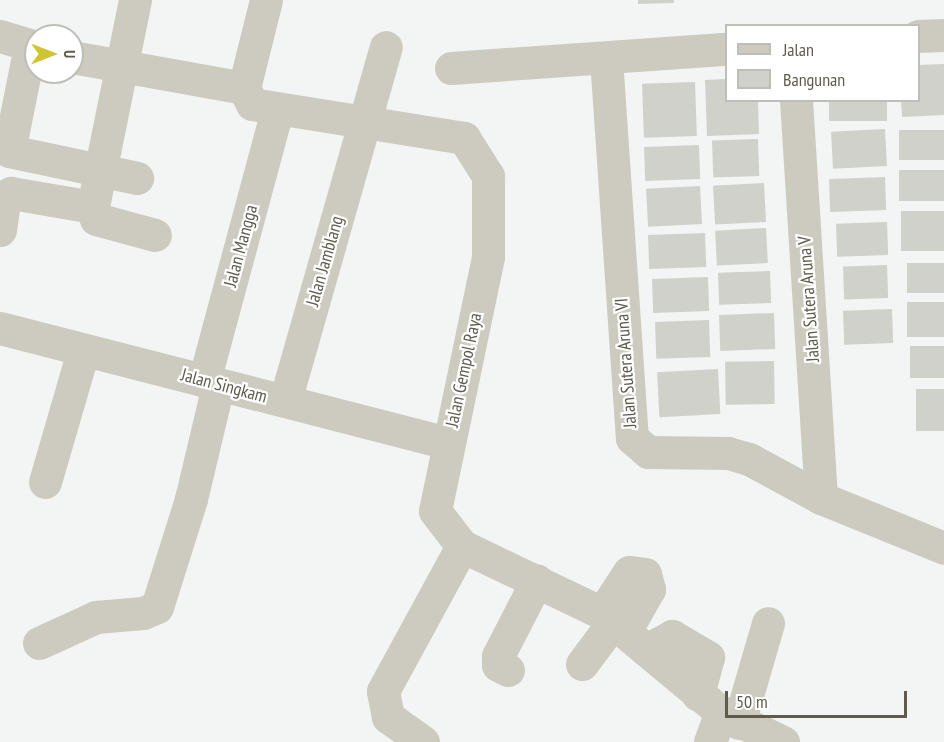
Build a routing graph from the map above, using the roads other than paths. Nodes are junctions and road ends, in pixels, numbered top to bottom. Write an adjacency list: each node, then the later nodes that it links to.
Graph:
1 (135, 0): 10 (street)
2 (266, 0): 12 (street)
3 (944, 35): 4 (street)
4 (920, 36)
5 (22, 43): 16 (street)
6 (386, 47): 15 (street, Jalan Jamblang)
7 (725, 49): 8 (street)
8 (606, 57): 11 (street); 27 (street, Jalan Sutera Aruna VI)
9 (84, 59): 10 (street)
10 (123, 67): 12 (street); 16 (street)
11 (451, 68)
12 (243, 88): 14 (street, Jalan Gempol Raya)
13 (796, 102): 27 (street, Jalan Sutera Aruna V)
14 (277, 111): 15 (street, Jalan Gempol Raya); 23 (street, Jalan Mangga)
15 (366, 121): 24 (street, Jalan Jamblang); 25 (street, Jalan Gempol Raya)
16 (100, 171): 17 (street); 18 (street)
17 (137, 178)
18 (93, 207): 19 (street); 20 (street)
19 (0, 230)
20 (155, 235)
21 (0, 328): 22 (street, Jalan Singkam)
22 (83, 351): 23 (street, Jalan Singkam); 26 (street)
23 (211, 384): 24 (street, Jalan Singkam); 33 (street, Jalan Mangga)
24 (285, 402): 25 (street, Jalan Singkam)
25 (448, 443): 28 (street, Jalan Gempol Raya)
26 (45, 482)
27 (821, 498): 29 (street, Jalan Sutera Aruna VI)
28 (462, 546): 30 (street, Jalan Gempol Raya); 37 (street)
29 (944, 548)
30 (537, 580): 32 (street, Jalan Gempol Raya); 35 (street)
31 (768, 623): 36 (street)
32 (622, 628): 34 (street); 36 (street, Jalan Gempol Raya)
33 (39, 643)
34 (582, 664)
35 (508, 670)
36 (717, 718): 38 (street, Jalan Gempol Raya)
37 (423, 742)
38 (783, 742)

